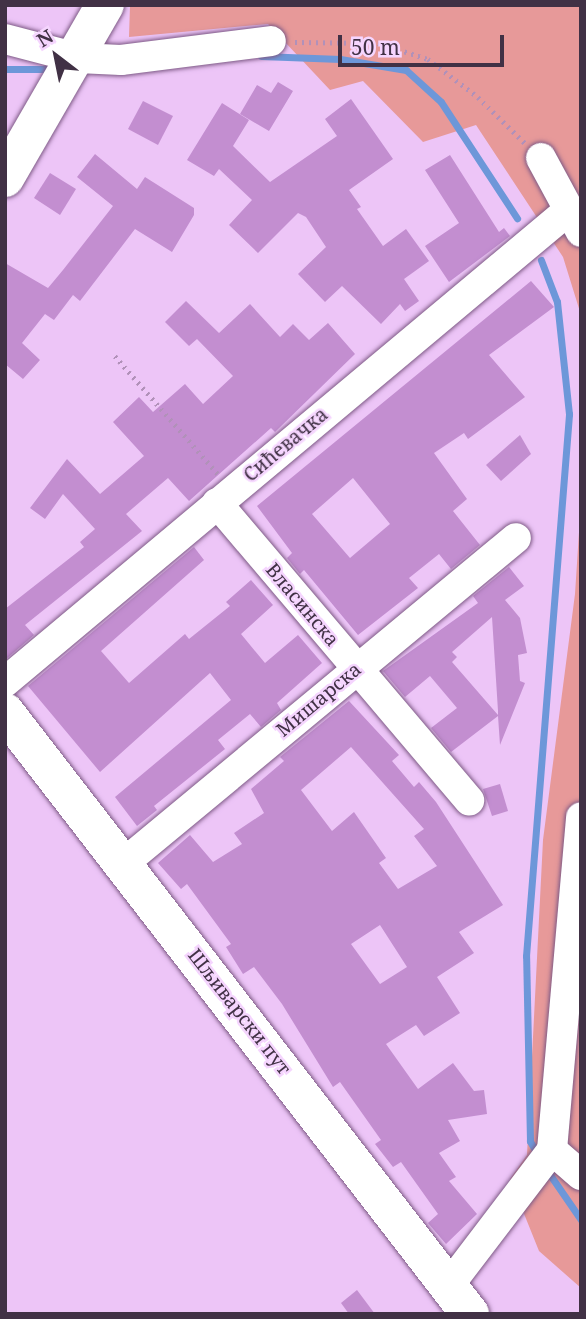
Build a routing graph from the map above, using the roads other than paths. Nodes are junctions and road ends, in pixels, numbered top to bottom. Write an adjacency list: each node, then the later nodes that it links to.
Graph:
1 (5, 39): 3 (street)
2 (271, 41): 3 (street)
3 (83, 46): 5 (main road)
4 (541, 158): 6 (street)
5 (5, 178)
6 (575, 221): 7 (street, Сићевачка)
7 (225, 497): 9 (street, Власинска); 10 (street, Сићевачка)
8 (516, 538): 9 (street, Мишарска)
9 (356, 669): 12 (street, Власинска); 14 (street, Мишарска)
10 (5, 682)
11 (5, 712): 14 (main road, Шљиварски пут)
12 (469, 800)
13 (581, 817): 15 (street)
14 (124, 863): 17 (main road, Шљиварски пут)
15 (552, 1150): 16 (street); 17 (street)
16 (581, 1175)
17 (460, 1299)

